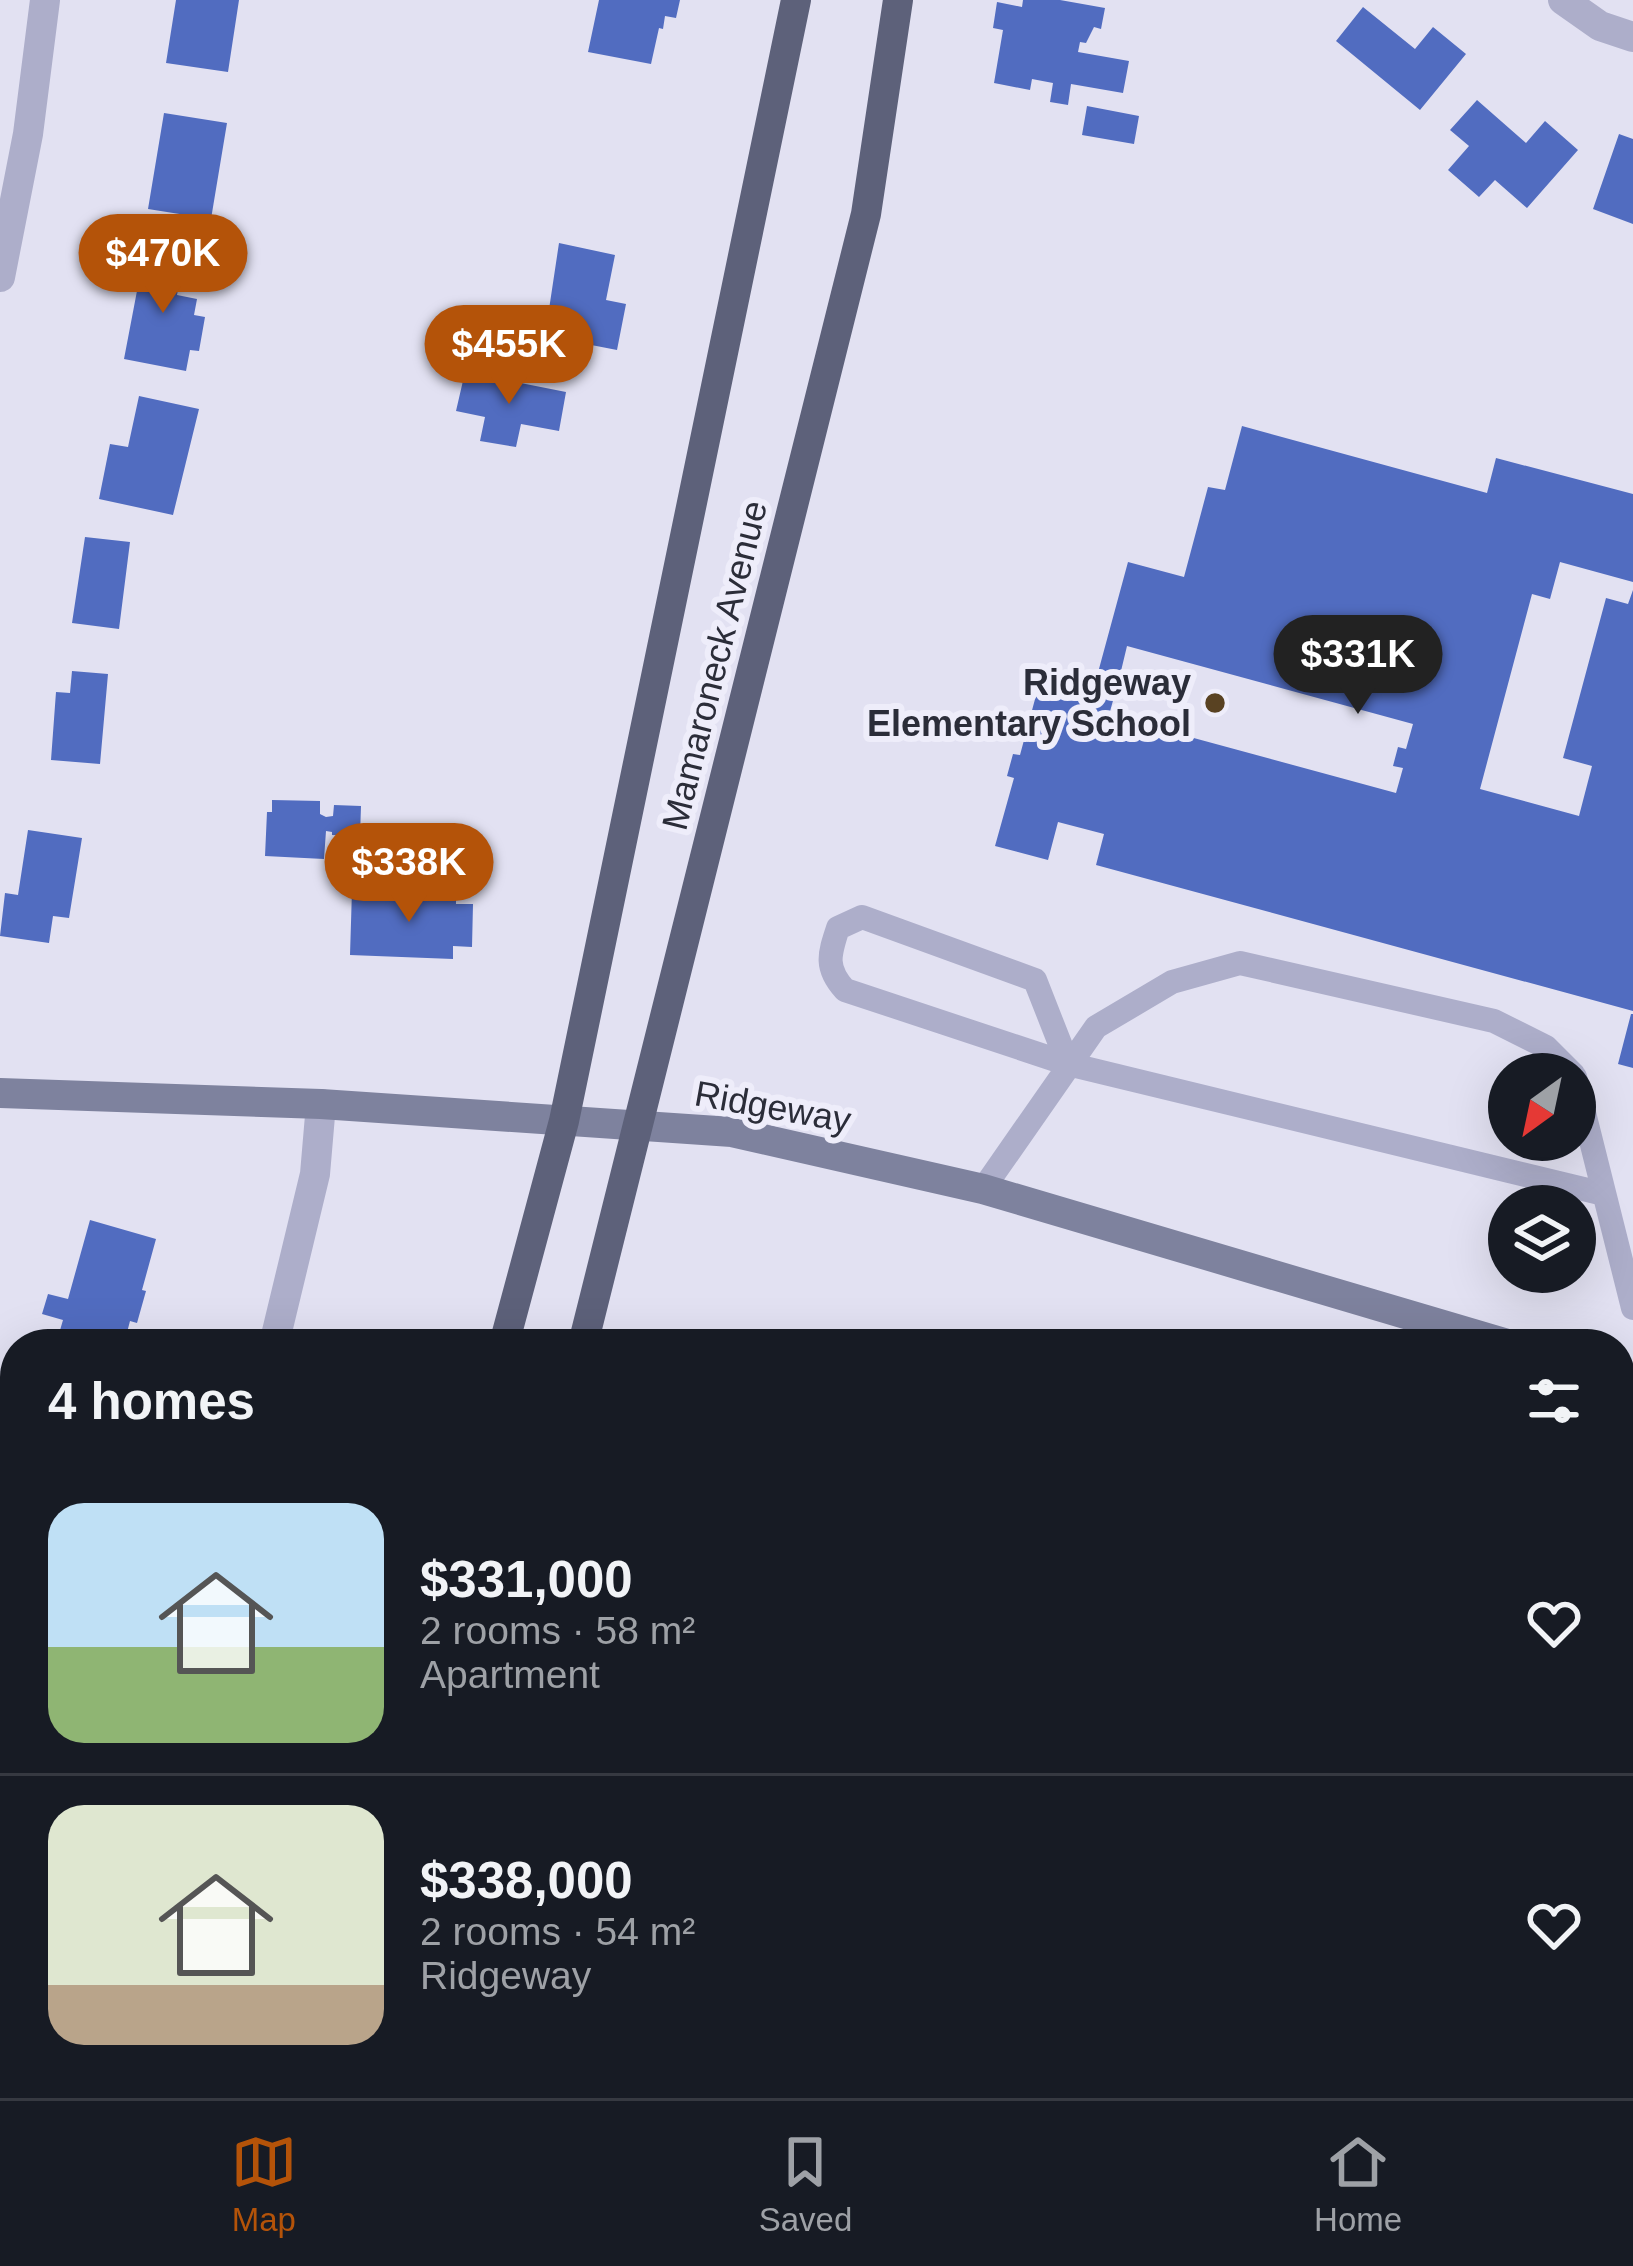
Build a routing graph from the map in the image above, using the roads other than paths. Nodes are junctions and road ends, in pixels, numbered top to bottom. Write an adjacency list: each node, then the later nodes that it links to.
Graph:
1 (45, 0): 6 (street)
2 (796, 0): 11 (main road, Mamaroneck Avenue)
3 (898, 0): 12 (main road, Mamaroneck Avenue)
4 (1562, 0): 5 (street)
5 (1633, 37)
6 (0, 277)
7 (1552, 1053): 8 (lane)
8 (1068, 1064): 8 (lane); 14 (lane); 15 (lane)
9 (0, 1093): 10 (street, Ridgeway)
10 (321, 1104): 11 (street, Ridgeway); 17 (street)
11 (564, 1121): 12 (street, Ridgeway); 18 (main road, Mamaroneck Avenue)
12 (640, 1125): 14 (street, Ridgeway); 19 (main road, Mamaroneck Avenue)
13 (1596, 1161): 15 (lane)
14 (983, 1189): 20 (street, Ridgeway)
15 (1604, 1194): 16 (lane)
16 (1633, 1308)
17 (278, 1329)
18 (508, 1329)
19 (587, 1329)
20 (1456, 1329)

